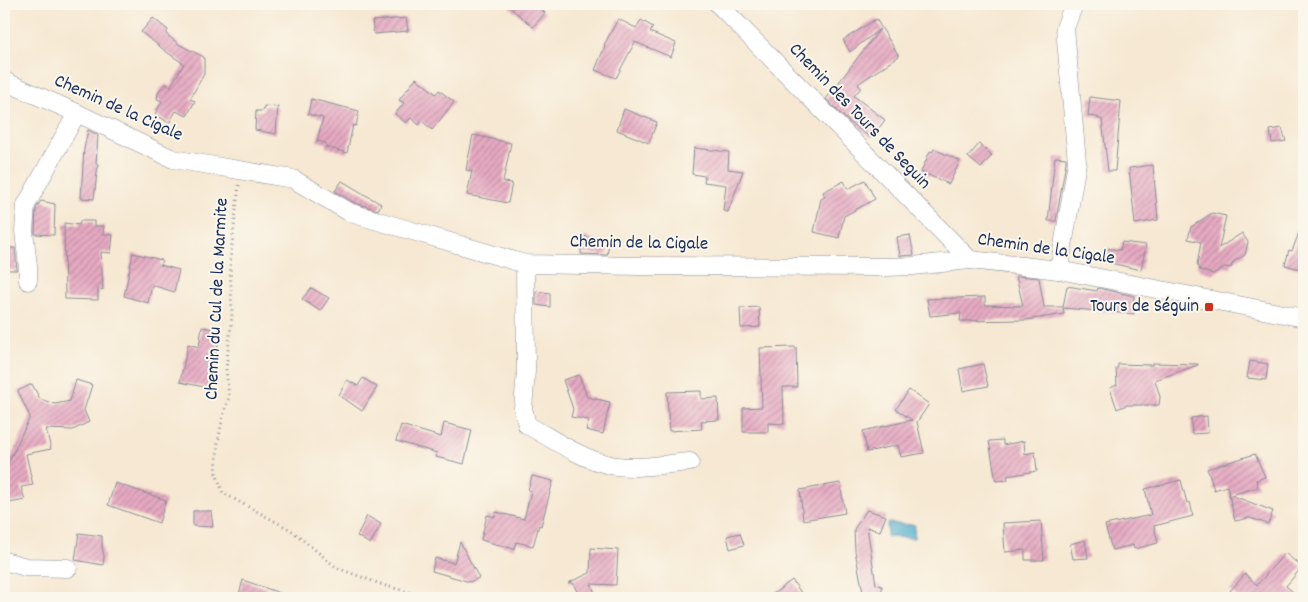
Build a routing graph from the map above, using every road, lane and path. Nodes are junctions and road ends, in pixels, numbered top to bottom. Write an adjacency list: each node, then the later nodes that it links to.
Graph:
1 (718, 4): 6 (street, Chemin des Tours de Seguin)
2 (1074, 4): 8 (street)
3 (4, 81): 4 (street, Chemin de la Cigale)
4 (77, 113): 5 (street, Chemin de la Cigale); 9 (street)
5 (240, 170): 7 (street, Chemin de la Cigale); 14 (path, Chemin du Cul de la Marmite)
6 (970, 260): 7 (street, Chemin de la Cigale); 8 (street, Chemin de la Cigale)
7 (524, 264): 11 (street)
8 (1059, 270): 10 (street, Chemin de la Cigale)
9 (28, 281)
10 (1304, 318)
11 (690, 462)
12 (4, 561): 13 (street)
13 (68, 568)
14 (431, 598)

